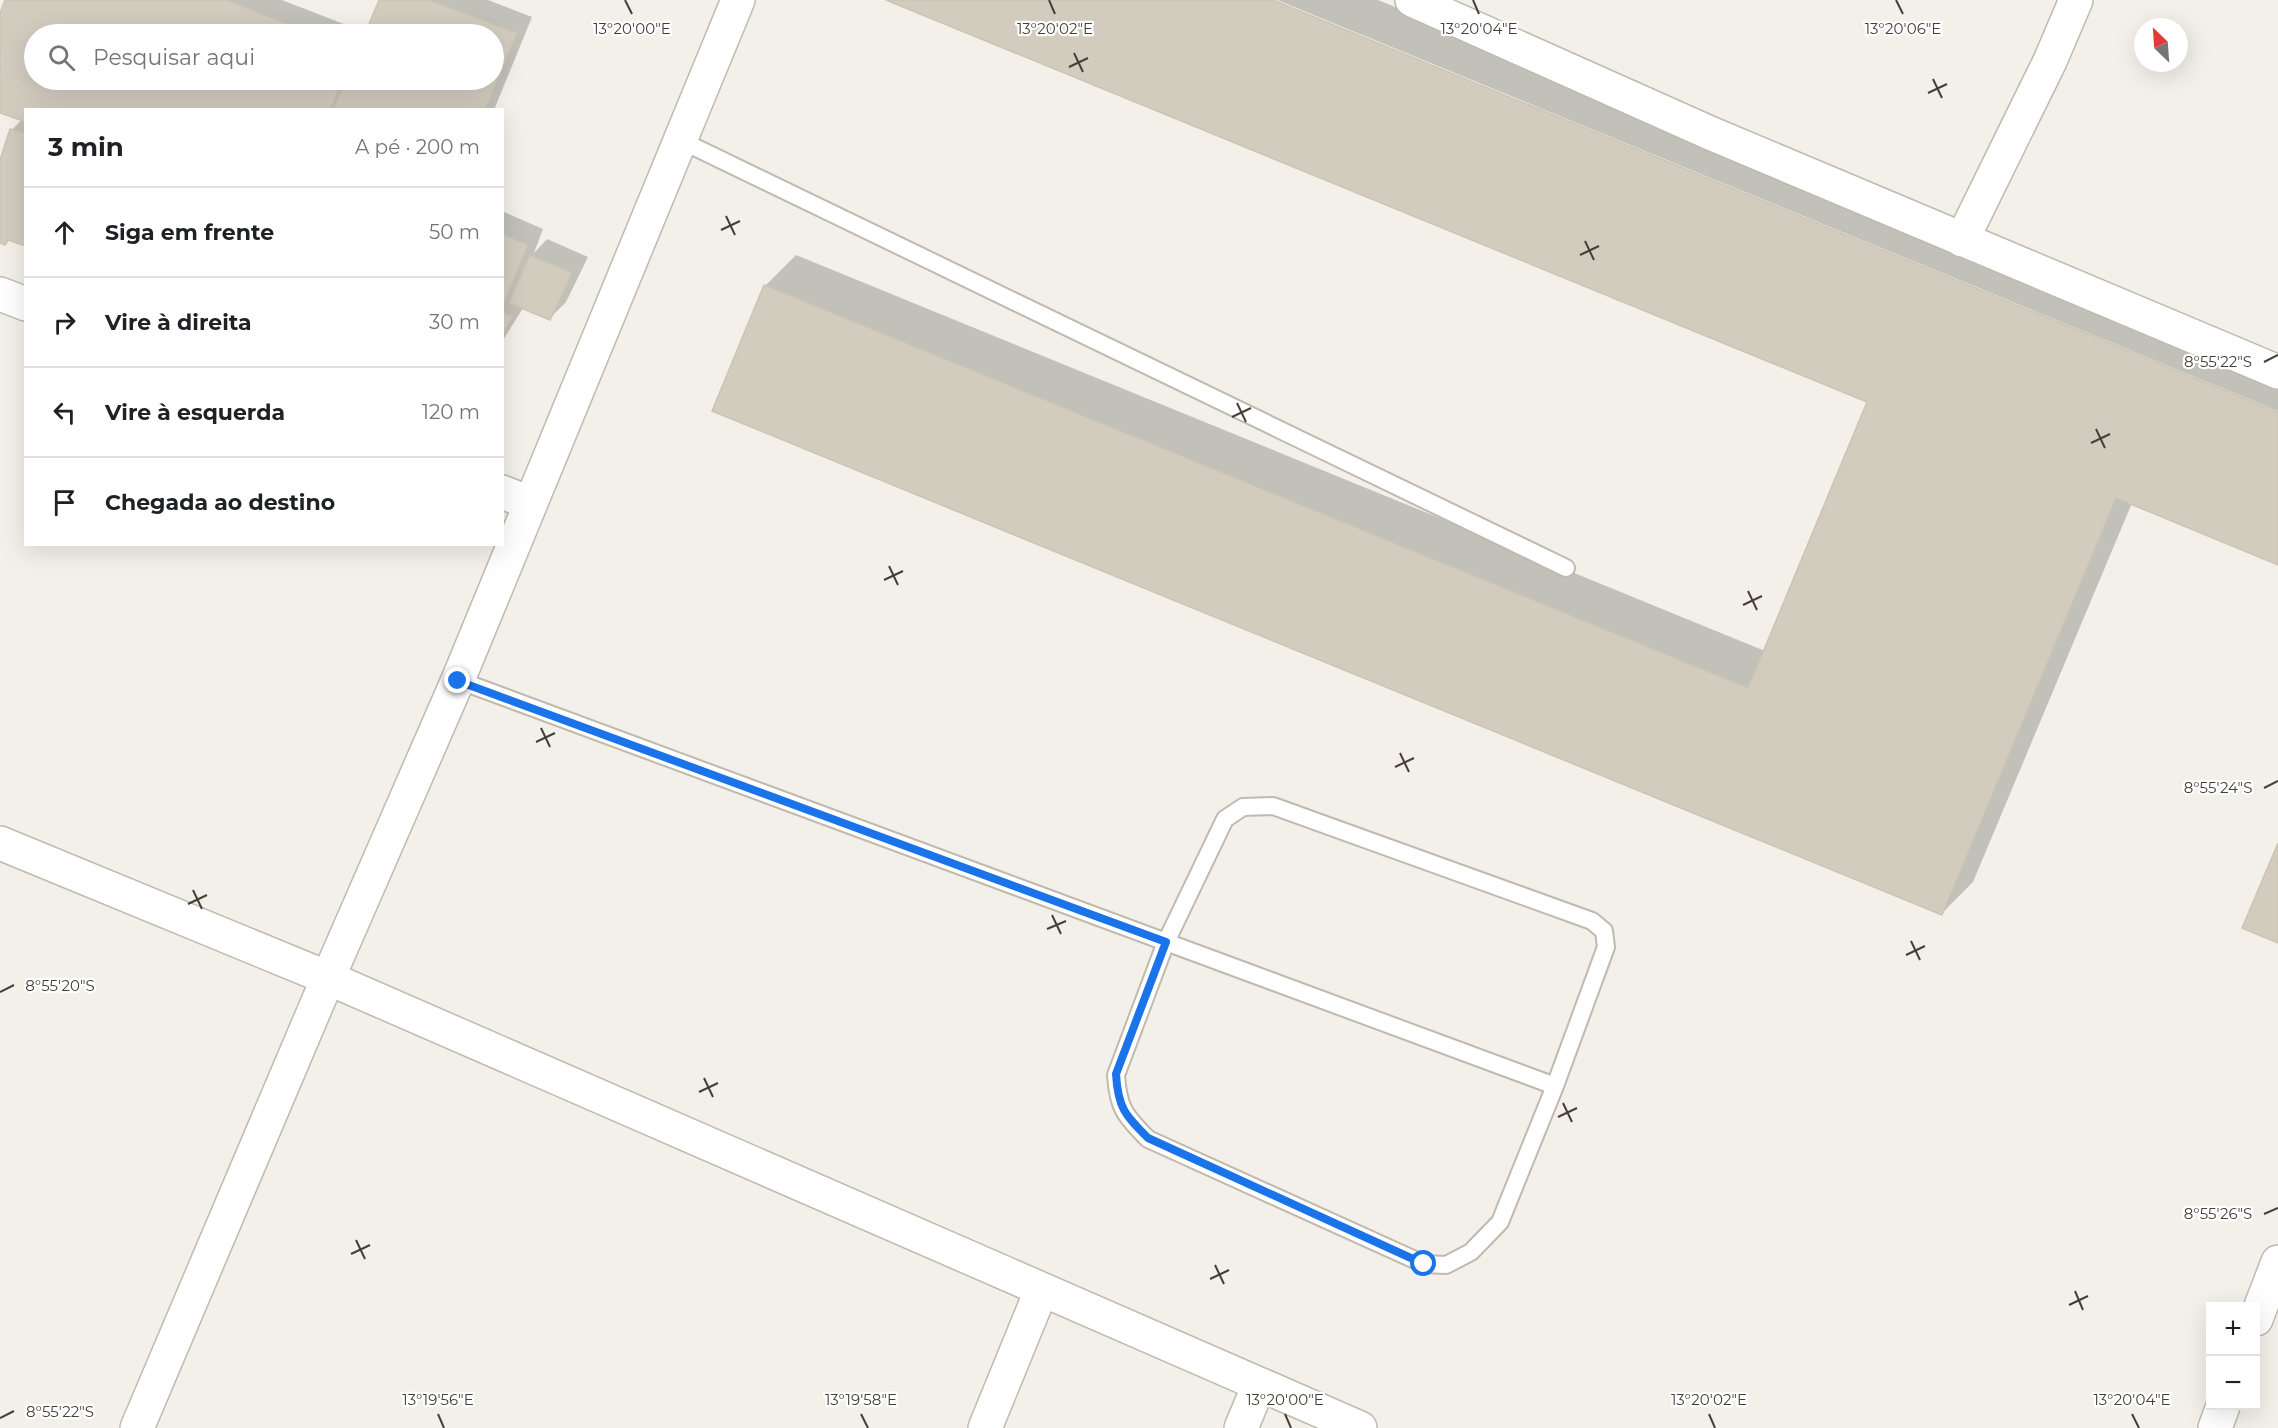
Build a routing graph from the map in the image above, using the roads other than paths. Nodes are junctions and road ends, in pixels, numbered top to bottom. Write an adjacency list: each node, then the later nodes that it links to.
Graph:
1 (738, 0): 4 (street)
2 (1412, 0): 5 (street)
3 (2076, 0): 5 (street)
4 (680, 140): 9 (street); 12 (lane)
5 (1962, 240): 8 (street)
6 (0, 294): 7 (street)
7 (24, 303)
8 (2278, 372)
9 (516, 498): 10 (street)
10 (504, 536)
11 (501, 546): 13 (street)
12 (1566, 568)
13 (458, 681): 15 (lane); 16 (street)
14 (0, 843): 16 (street)
15 (1166, 942): 17 (lane); 17 (lane); 17 (lane)
16 (328, 978): 19 (street); 23 (street)
17 (1556, 1086)
18 (2278, 1262): 20 (street)
19 (1041, 1291): 21 (street); 24 (street)
20 (2260, 1309)
21 (1259, 1385): 25 (street); 26 (street)
22 (2222, 1410): 27 (street)
23 (136, 1428)
24 (985, 1428)
25 (1241, 1428)
26 (1360, 1428)
27 (2215, 1428)

